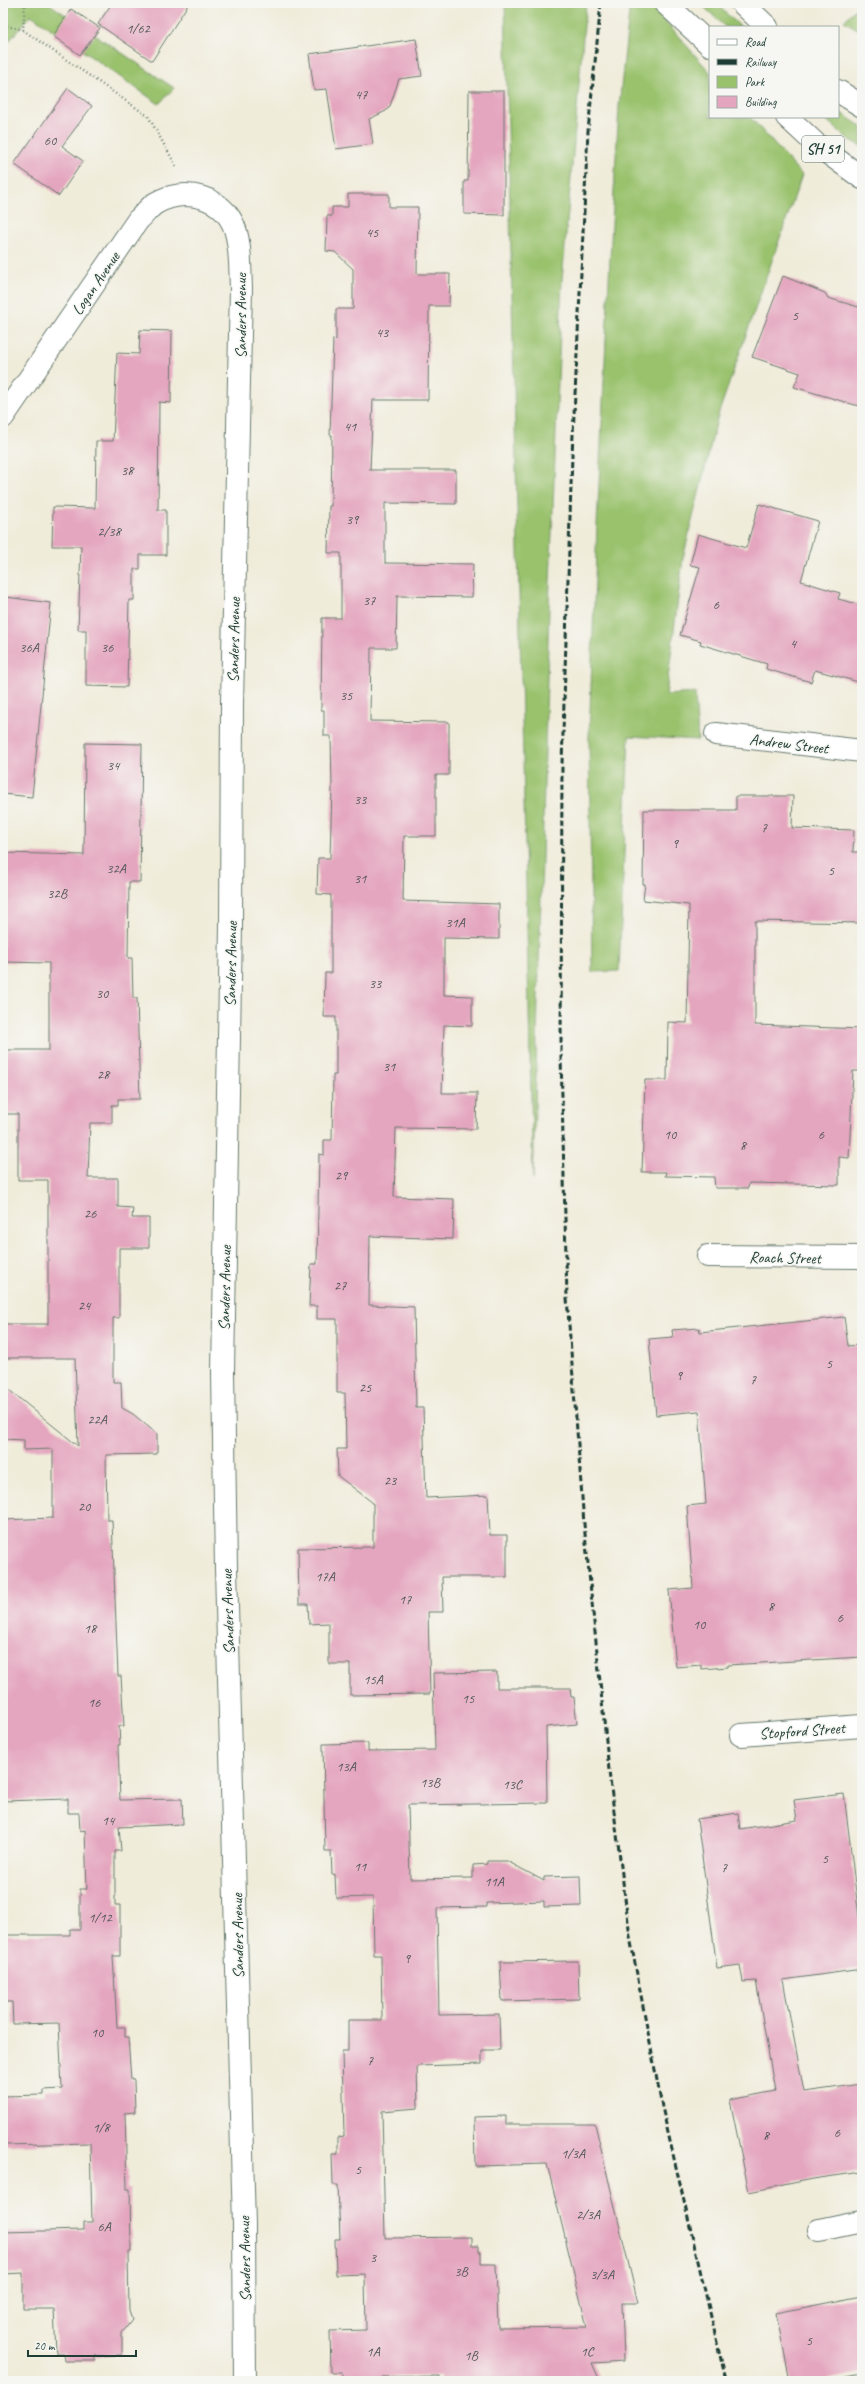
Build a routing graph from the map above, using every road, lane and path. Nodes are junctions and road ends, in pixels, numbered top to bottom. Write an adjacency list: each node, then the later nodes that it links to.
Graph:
1 (25, 3): 6 (path)
2 (665, 3): 7 (main road)
3 (742, 3): 5 (main road)
4 (3, 25): 6 (path)
5 (767, 26)
6 (23, 30): 12 (path)
7 (709, 44)
8 (839, 92): 9 (main road)
9 (862, 106)
10 (788, 118): 11 (main road, SH 51)
11 (862, 178)
12 (192, 194): 13 (main road, Logan Avenue); 22 (main road, Sanders Avenue)
13 (3, 417)
14 (716, 734): 15 (main road, Andrew Street)
15 (862, 751)
16 (708, 1256): 17 (main road, Roach Street)
17 (862, 1257)
18 (862, 1726): 19 (main road, Stopford Street)
19 (742, 1735)
20 (862, 2221): 21 (main road)
21 (819, 2230)
22 (245, 2381)

